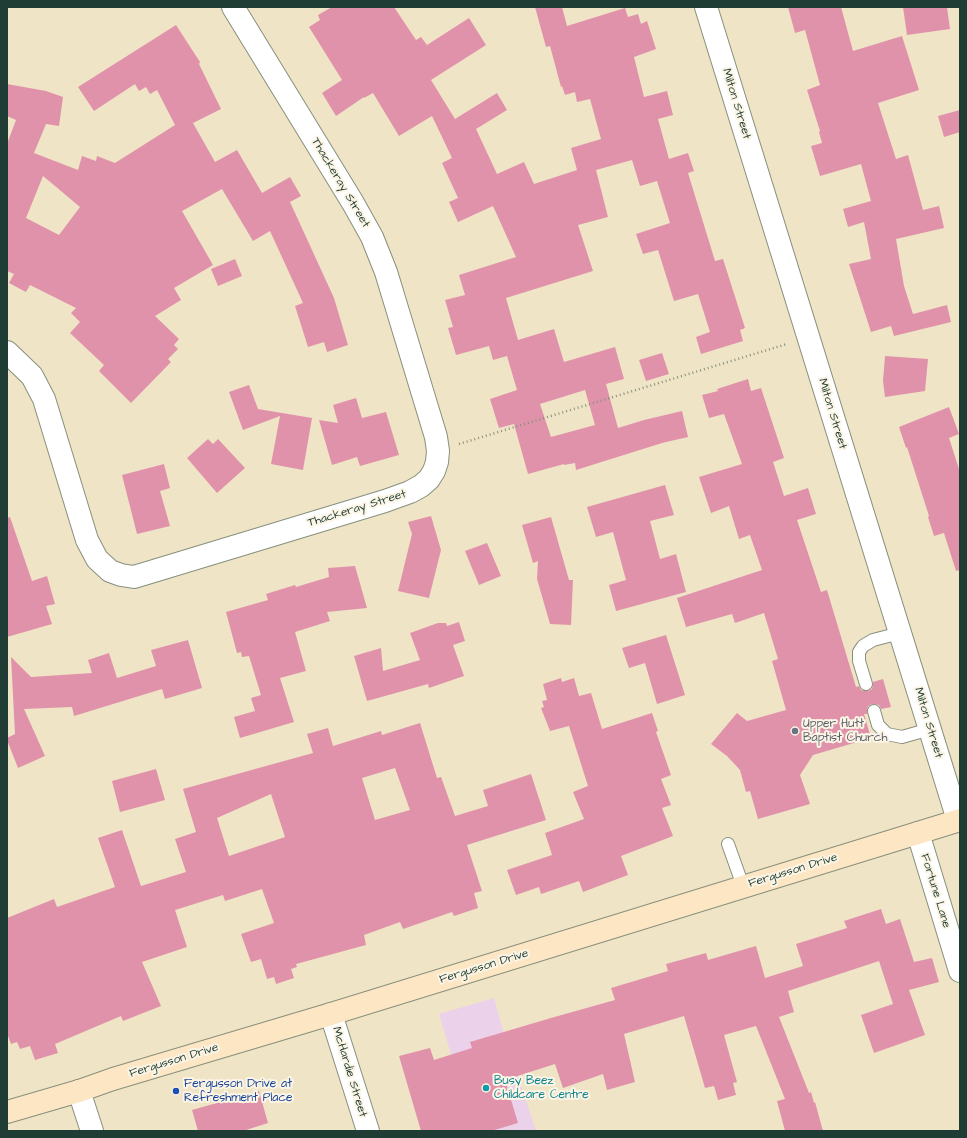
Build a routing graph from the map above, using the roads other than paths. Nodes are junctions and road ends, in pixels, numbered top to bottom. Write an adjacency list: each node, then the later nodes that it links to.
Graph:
1 (233, 7): 3 (street, Thackeray Street)
2 (706, 7): 4 (street, Milton Street)
3 (7, 352)
4 (900, 633): 5 (lane); 7 (street, Milton Street)
5 (866, 684)
6 (874, 712): 7 (lane)
7 (930, 729): 8 (street, Milton Street)
8 (959, 820): 9 (main road, Fergusson Drive)
9 (918, 833): 11 (main road, Fergusson Drive); 12 (street, Fortune Lane)
10 (728, 844): 11 (lane)
11 (743, 886): 13 (main road, Fergusson Drive)
12 (960, 971)
13 (331, 1014): 14 (main road, Fergusson Drive); 17 (street, McHardie Street)
14 (79, 1091): 15 (main road, Fergusson Drive); 16 (street)
15 (7, 1112)
16 (92, 1131)
17 (368, 1131)

